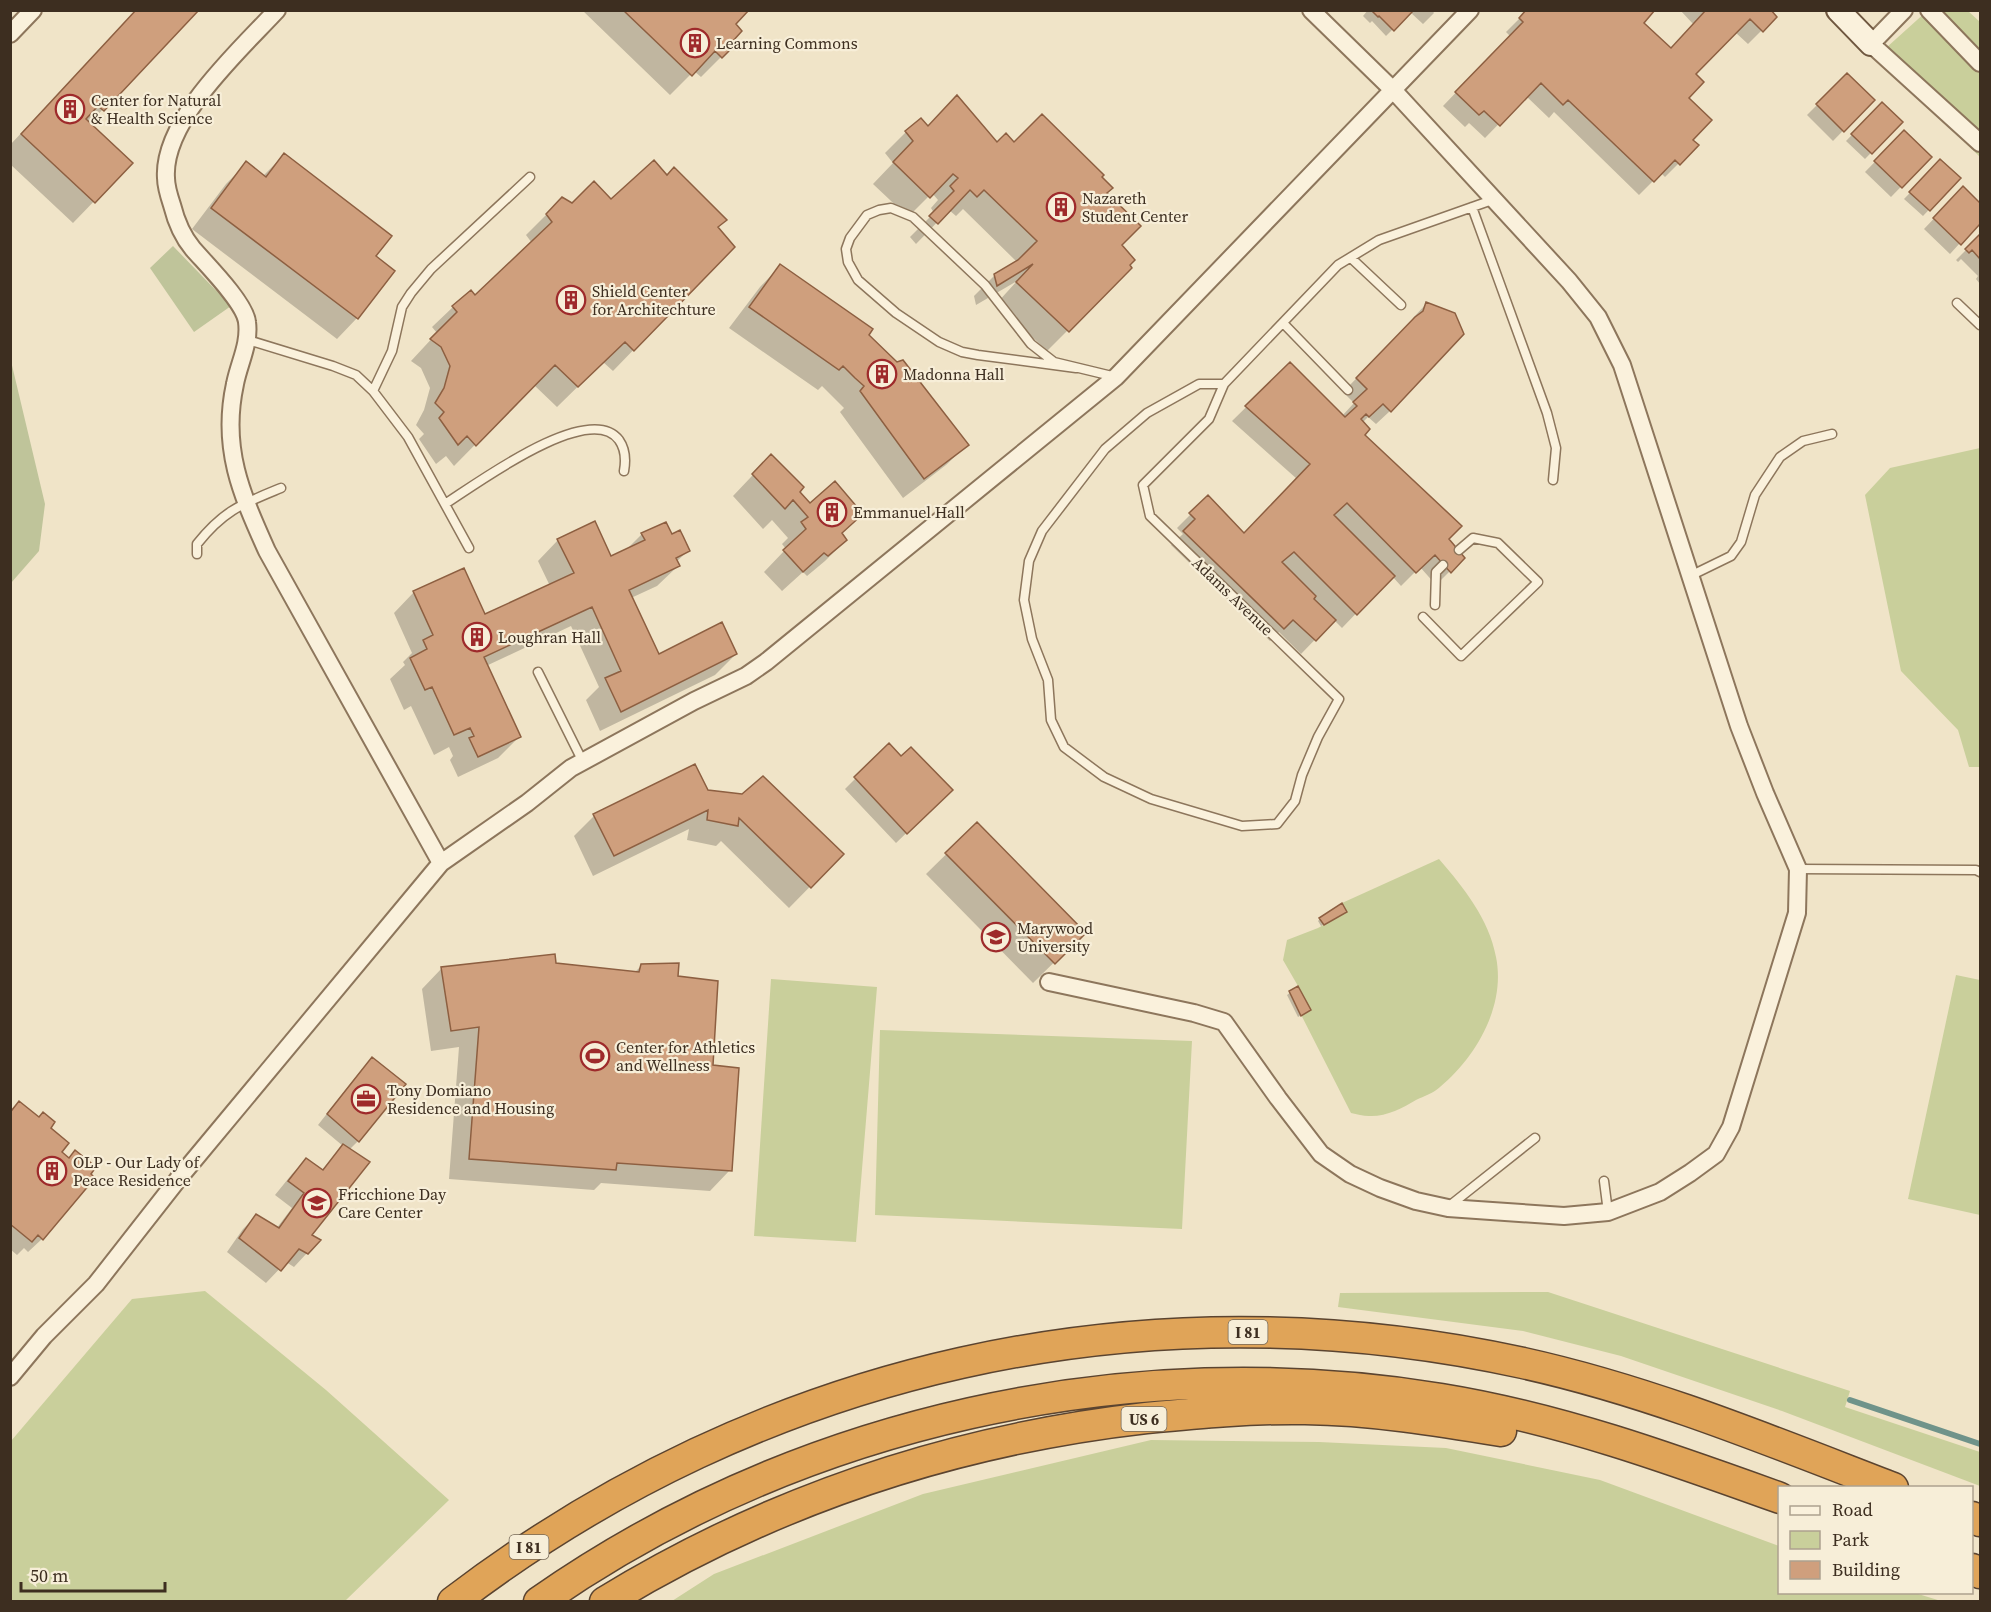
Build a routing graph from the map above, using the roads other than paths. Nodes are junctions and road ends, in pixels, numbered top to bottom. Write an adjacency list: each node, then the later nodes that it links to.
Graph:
1 (33, 10): 8 (street)
2 (277, 10): 21 (street)
3 (1311, 10): 11 (street)
4 (1470, 10): 11 (street)
5 (1838, 10): 9 (street)
6 (1905, 10): 9 (street)
7 (1929, 10): 10 (street)
8 (10, 34)
9 (1871, 44): 12 (street)
10 (1980, 63)
11 (1394, 91): 14 (street); 23 (street)
12 (1980, 143)
13 (530, 177): 26 (lane)
14 (1495, 199): 15 (lane); 37 (street)
15 (1472, 207): 16 (lane); 29 (lane)
16 (1351, 258): 18 (lane); 19 (lane)
17 (1957, 303): 20 (lane)
18 (1401, 305)
19 (1282, 323): 24 (lane); 25 (lane)
20 (1980, 326)
21 (248, 340): 26 (lane); 31 (street)
22 (1076, 368): 22 (lane); 23 (lane)
23 (1116, 377): 41 (street)
24 (1224, 384): 24 (lane, Adams Avenue)
25 (1348, 390)
26 (373, 391): 32 (lane)
27 (1832, 434): 37 (lane)
28 (624, 471): 32 (lane)
29 (1553, 480)
30 (281, 488): 31 (lane)
31 (245, 502): 35 (lane); 42 (street)
32 (445, 504): 33 (lane)
33 (469, 548)
34 (1459, 550): 39 (lane)
35 (197, 554)
36 (1443, 565): 38 (lane)
37 (1690, 576): 43 (street)
38 (1435, 605)
39 (1423, 617)
40 (538, 672): 41 (lane)
41 (583, 762): 42 (street)
42 (441, 863): 50 (street)
43 (1798, 869): 44 (lane); 49 (street)
44 (1980, 872)
45 (1049, 982): 48 (street)
46 (1535, 1138): 48 (lane)
47 (1604, 1181): 49 (lane)
48 (1448, 1208): 49 (street)
49 (1608, 1212)
50 (10, 1377)
51 (1712, 1474): 53 (highway); 55 (highway); 56 (highway, US 6)
52 (1888, 1486): 54 (highway, I 81)
53 (1778, 1498)
54 (453, 1602)
55 (539, 1602)
56 (605, 1602)

